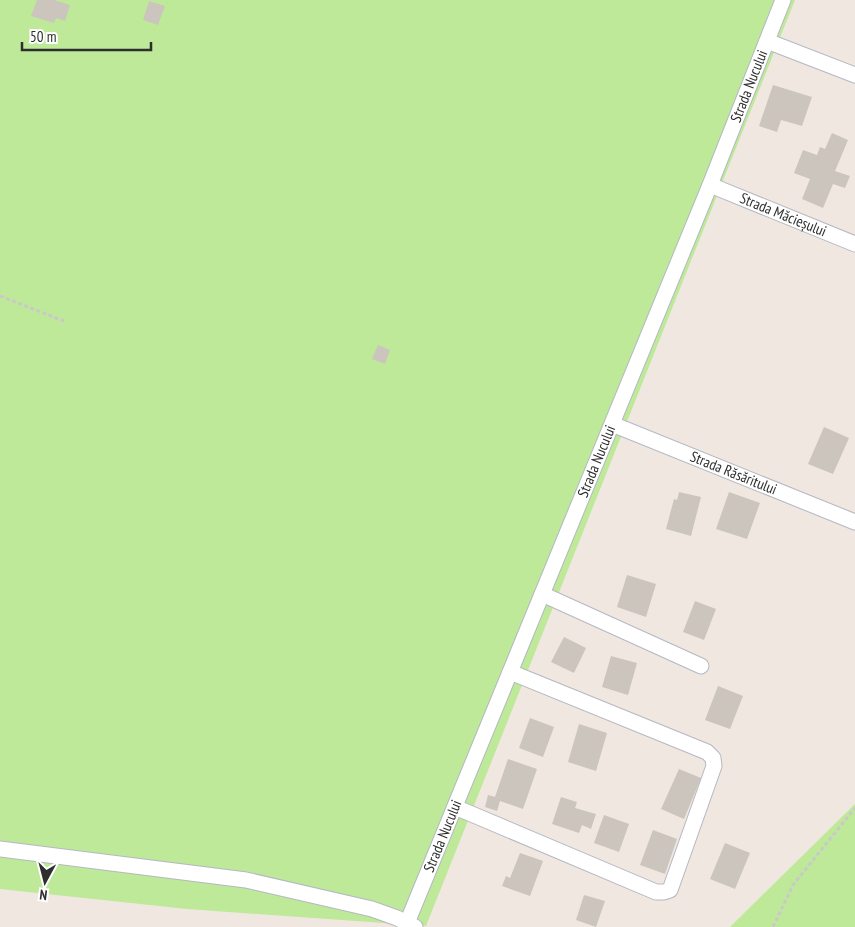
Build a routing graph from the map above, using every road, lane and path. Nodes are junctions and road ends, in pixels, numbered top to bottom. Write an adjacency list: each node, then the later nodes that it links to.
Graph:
1 (783, 0): 2 (street, Strada Nucului)
2 (767, 41): 3 (street); 4 (street, Strada Nucului)
3 (855, 75)
4 (710, 185): 5 (street, Strada Măcieșului); 8 (street, Strada Nucului)
5 (855, 244)
6 (0, 296): 7 (path)
7 (64, 321)
8 (612, 424): 9 (street, Strada Răsăritului); 10 (street, Strada Nucului)
9 (855, 522)
10 (542, 594): 11 (street); 12 (street, Strada Nucului)
11 (701, 666)
12 (510, 672): 13 (street, Strada Nucului); 13 (street)
13 (455, 807): 16 (street, Strada Nucului)
14 (855, 808): 17 (path)
15 (0, 849): 16 (street)
16 (411, 925)
17 (774, 927)

